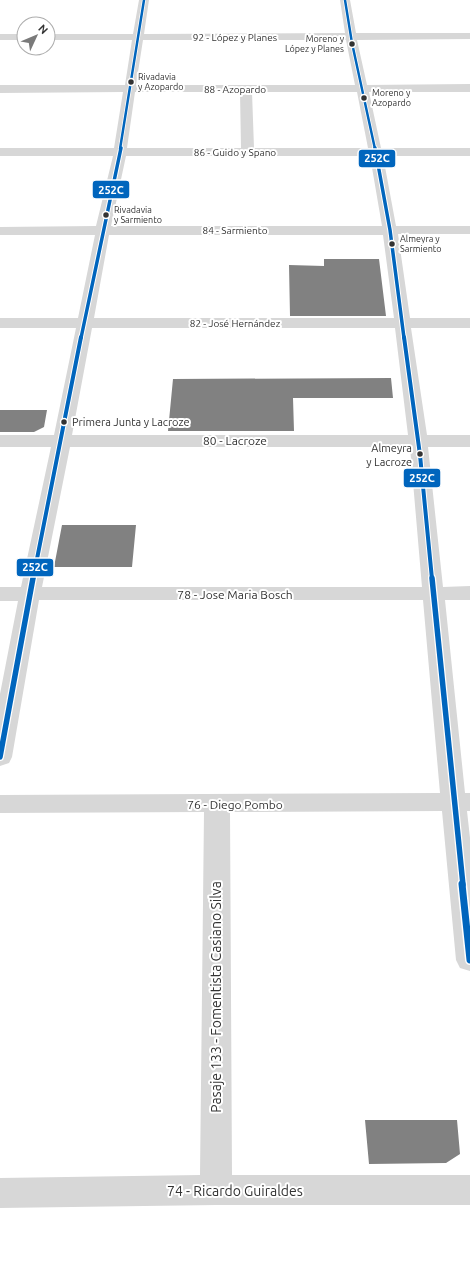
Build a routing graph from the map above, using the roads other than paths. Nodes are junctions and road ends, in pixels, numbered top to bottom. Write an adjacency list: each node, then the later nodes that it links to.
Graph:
1 (144, 0): 8 (street)
2 (345, 0): 3 (street)
3 (350, 36): 4 (street, 92 - López y Planes); 8 (street, 92 - López y Planes); 9 (street)
4 (470, 36)
5 (0, 37): 6 (street)
6 (16, 37)
7 (56, 37): 8 (street, 92 - López y Planes)
8 (138, 37): 12 (street)
9 (362, 88): 10 (street, 88 - Azopardo); 13 (street, 88 - Azopardo); 18 (street)
10 (470, 88)
11 (0, 89): 12 (street, 88 - Azopardo)
12 (130, 89): 13 (street, 88 - Azopardo); 15 (street)
13 (246, 89): 16 (street)
14 (0, 152): 15 (street, 86 - Guido y Spano)
15 (120, 152): 16 (street, 86 - Guido y Spano); 22 (street)
16 (248, 152): 18 (street, 86 - Guido y Spano)
17 (470, 152): 18 (street, 86 - Guido y Spano)
18 (376, 153): 19 (street)
19 (390, 230): 20 (street, 84 - Sarmiento); 22 (street, 84 - Sarmiento); 25 (street)
20 (470, 230)
21 (0, 231): 22 (street, 84 - Sarmiento)
22 (103, 231): 24 (street)
23 (0, 323): 24 (street, 82 - José Hernández)
24 (84, 323): 25 (street, 82 - José Hernández); 27 (street)
25 (402, 323): 26 (street, 82 - José Hernández); 29 (street)
26 (470, 323)
27 (62, 440): 28 (street, 80 - Lacroze); 29 (street, 80 - Lacroze); 34 (street)
28 (0, 441)
29 (418, 441): 30 (street, 80 - Lacroze); 31 (street)
30 (470, 441)
31 (433, 593): 32 (street, 78 - Jose Maria Bosch); 34 (street, 78 - Jose Maria Bosch); 36 (street)
32 (470, 593)
33 (0, 594): 34 (street, 78 - Jose Maria Bosch)
34 (30, 594): 35 (street)
35 (0, 756)
36 (462, 802): 38 (street, 76 - Diego Pombo); 39 (street)
37 (0, 804): 38 (street, 76 - Diego Pombo)
38 (217, 804): 40 (street, Pasaje 133 - Fomentista Casiano Silva)
39 (470, 960)
40 (216, 1190): 41 (street, 74 - Ricardo Guiraldes); 42 (street, 74 - Ricardo Guiraldes)
41 (470, 1190)
42 (0, 1193)

